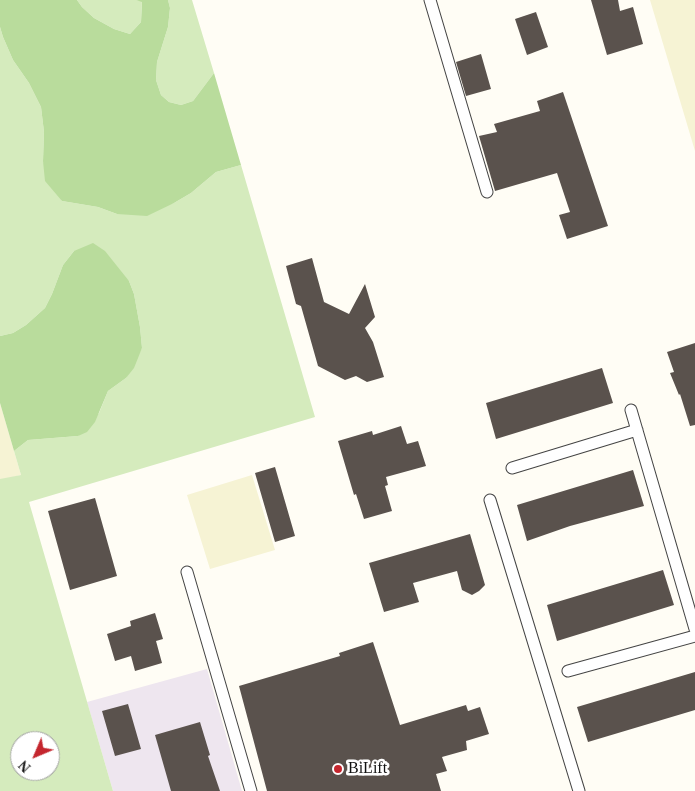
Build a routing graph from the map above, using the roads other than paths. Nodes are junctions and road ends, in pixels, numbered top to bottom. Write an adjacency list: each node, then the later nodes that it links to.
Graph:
1 (430, 0): 2 (lane)
2 (487, 192)
3 (631, 410): 4 (lane)
4 (637, 430): 5 (lane); 8 (lane)
5 (512, 468)
6 (490, 500): 12 (lane)
7 (187, 572): 11 (lane)
8 (695, 628)
9 (695, 636): 10 (lane)
10 (568, 671)
11 (251, 791)
12 (579, 791)

